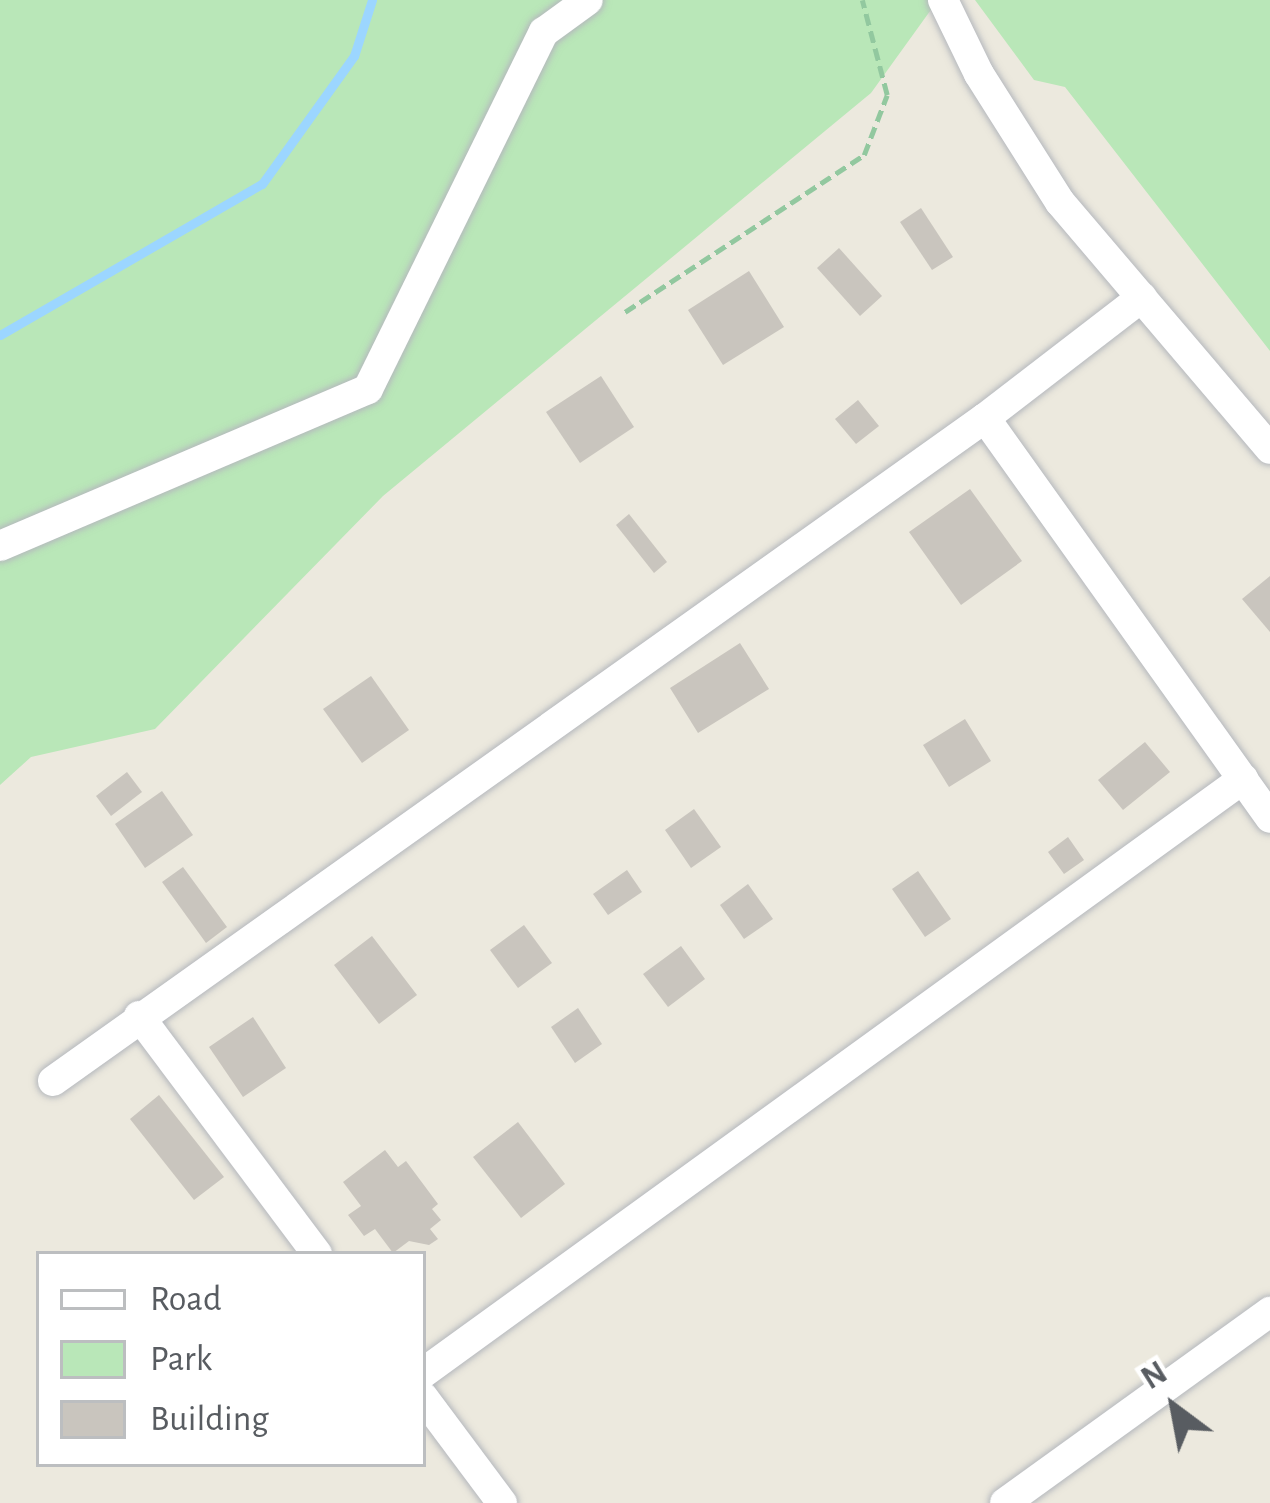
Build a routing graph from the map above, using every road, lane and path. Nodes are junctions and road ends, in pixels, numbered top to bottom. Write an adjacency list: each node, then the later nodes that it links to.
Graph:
1 (588, 0): 8 (street)
2 (862, 0): 5 (path)
3 (943, 0): 4 (street)
4 (1142, 297): 6 (street); 7 (street)
5 (625, 312)
6 (985, 418): 9 (street); 11 (street)
7 (1270, 449)
8 (0, 546)
9 (1243, 779): 10 (street); 15 (street)
10 (1270, 818)
11 (139, 1016): 12 (street); 13 (street)
12 (53, 1081)
13 (315, 1251)
14 (1270, 1312): 18 (street)
15 (426, 1371)
16 (426, 1400): 17 (street)
17 (502, 1503)
18 (1005, 1503)

